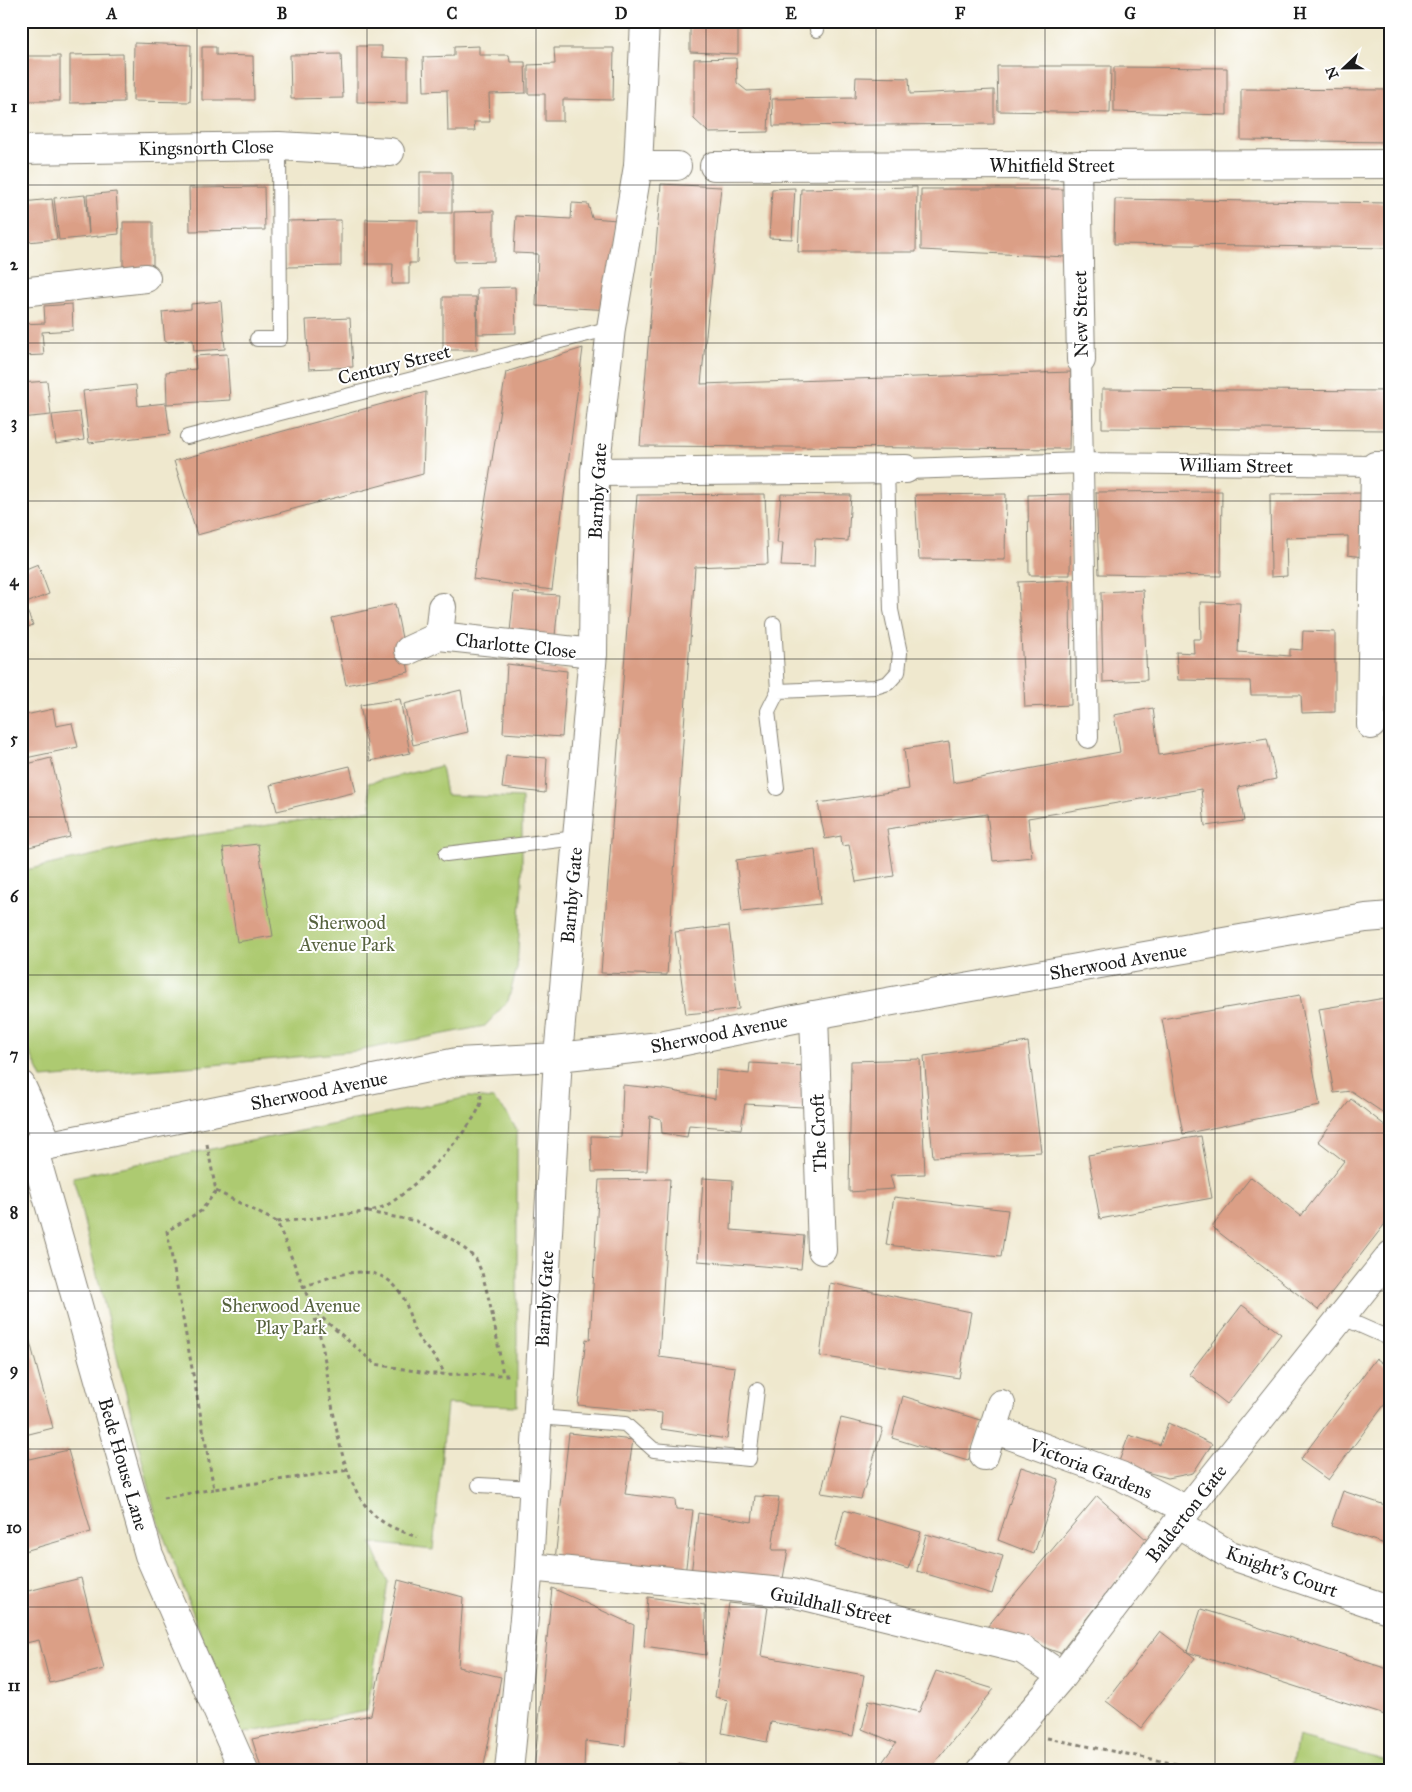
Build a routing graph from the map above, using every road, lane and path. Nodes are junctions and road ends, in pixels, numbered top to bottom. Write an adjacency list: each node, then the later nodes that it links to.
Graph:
1 (645, 21): 7 (street, Barnby Gate)
2 (279, 146): 3 (street, Kingsnorth Close); 4 (street, Kingsnorth Close); 13 (lane)
3 (21, 150)
4 (390, 152)
5 (1391, 164): 6 (street, Whitfield Street)
6 (1076, 165): 9 (street, Whitfield Street); 14 (street, New Street)
7 (638, 166): 8 (street); 12 (street, Barnby Gate)
8 (677, 166)
9 (714, 166)
10 (146, 278): 11 (street)
11 (21, 292)
12 (611, 328): 15 (lane, Century Street); 19 (street, Barnby Gate)
13 (257, 339)
14 (1081, 360): 16 (street, New Street)
15 (187, 436)
16 (1082, 463): 17 (street, William Street); 18 (street, William Street); 27 (street)
17 (1383, 466): 26 (street)
18 (896, 469): 19 (street); 25 (lane)
19 (595, 472): 24 (street, Barnby Gate)
20 (442, 608): 22 (street, Charlotte Close)
21 (774, 624): 25 (lane)
22 (439, 636): 23 (street, Charlotte Close); 24 (street, Charlotte Close)
23 (409, 650)
24 (592, 653): 29 (street, Barnby Gate)
25 (778, 691): 28 (lane)
26 (1371, 725)
27 (1088, 738)
28 (777, 788)
29 (576, 838): 30 (lane); 33 (street, Barnby Gate)
30 (446, 854)
31 (1391, 916): 32 (street, Sherwood Avenue)
32 (814, 1015): 33 (street, Sherwood Avenue); 41 (street, The Croft)
33 (558, 1057): 34 (street, Sherwood Avenue); 49 (street, Barnby Gate)
34 (476, 1061): 36 (street, Sherwood Avenue); 39 (path)
35 (21, 1085): 37 (street, Bede House Lane)
36 (200, 1114): 37 (street, Sherwood Avenue); 38 (path)
37 (34, 1147): 57 (street, Bede House Lane)
38 (216, 1190): 40 (path); 56 (path)
39 (368, 1212): 40 (path); 48 (path)
40 (277, 1222): 43 (path)
41 (822, 1250)
42 (1391, 1255): 45 (street, Balderton Gate)
43 (304, 1287): 44 (path); 47 (path)
44 (313, 1310): 47 (path); 53 (path)
45 (1341, 1317): 46 (lane); 58 (street, Balderton Gate)
46 (1391, 1339)
47 (445, 1374): 48 (path)
48 (503, 1375): 49 (path)
49 (540, 1375): 51 (street, Barnby Gate)
50 (757, 1390): 51 (lane)
51 (538, 1417): 55 (street, Barnby Gate)
52 (984, 1456): 58 (street, Victoria Gardens)
53 (348, 1470): 56 (path); 59 (path)
54 (479, 1485): 55 (lane)
55 (534, 1488): 60 (street, Barnby Gate)
56 (214, 1489): 57 (path)
57 (134, 1503): 64 (street, Bede House Lane)
58 (1182, 1516): 61 (street, Knight's Court); 62 (street, Balderton Gate)
59 (417, 1537)
60 (529, 1567): 62 (street, Guildhall Street); 65 (street, Barnby Gate)
61 (1391, 1610)
62 (1062, 1676): 63 (street, Balderton Gate)
63 (1014, 1732): 66 (street, Balderton Gate); 67 (path)
64 (244, 1771)
65 (509, 1771)
66 (981, 1771)
67 (1211, 1771)

